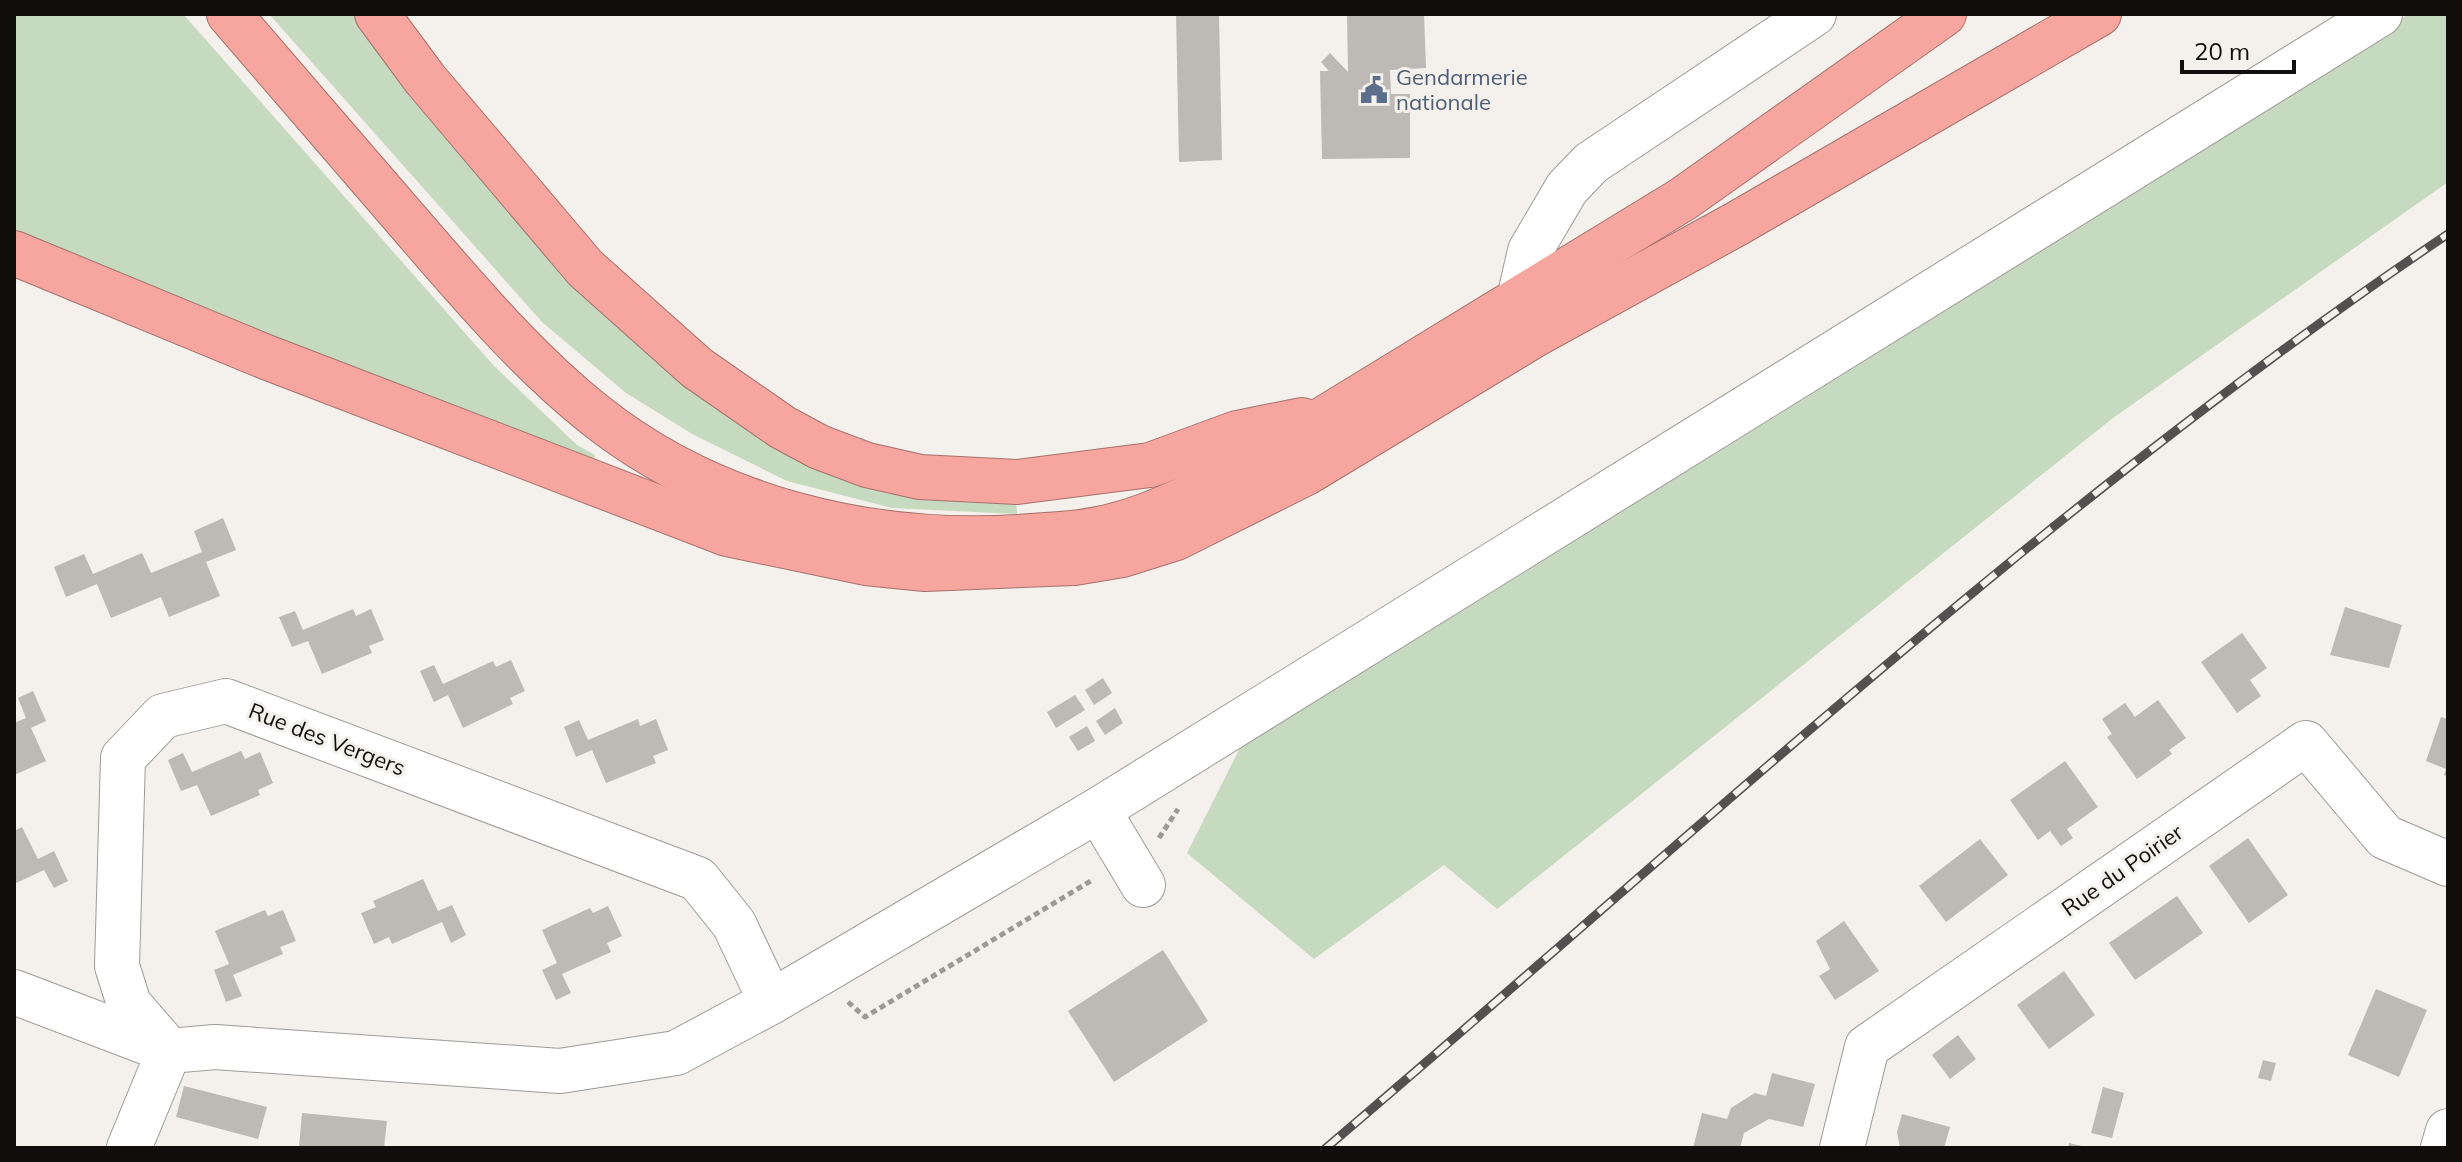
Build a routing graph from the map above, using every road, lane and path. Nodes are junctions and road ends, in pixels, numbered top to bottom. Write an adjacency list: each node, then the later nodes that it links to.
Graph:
1 (207, 14): 11 (highway)
2 (229, 14): 10 (highway)
3 (377, 14): 10 (highway)
4 (1814, 14): 9 (street)
5 (1944, 14): 9 (highway)
6 (2099, 14): 11 (highway)
7 (2380, 14): 12 (street)
8 (14, 253): 11 (highway)
9 (1519, 299): 10 (highway)
10 (1328, 415)
11 (866, 563)
12 (1098, 810): 14 (street); 15 (street)
13 (2448, 864): 21 (street, Rue du Poirier)
14 (1136, 872): 15 (path)
15 (818, 974): 17 (street)
16 (14, 992): 18 (street)
17 (771, 1002): 18 (street); 18 (street, Rue des Vergers)
18 (169, 1051): 20 (street)
19 (2448, 1131): 22 (street)
20 (129, 1148)
21 (1842, 1148)
22 (2443, 1148)

